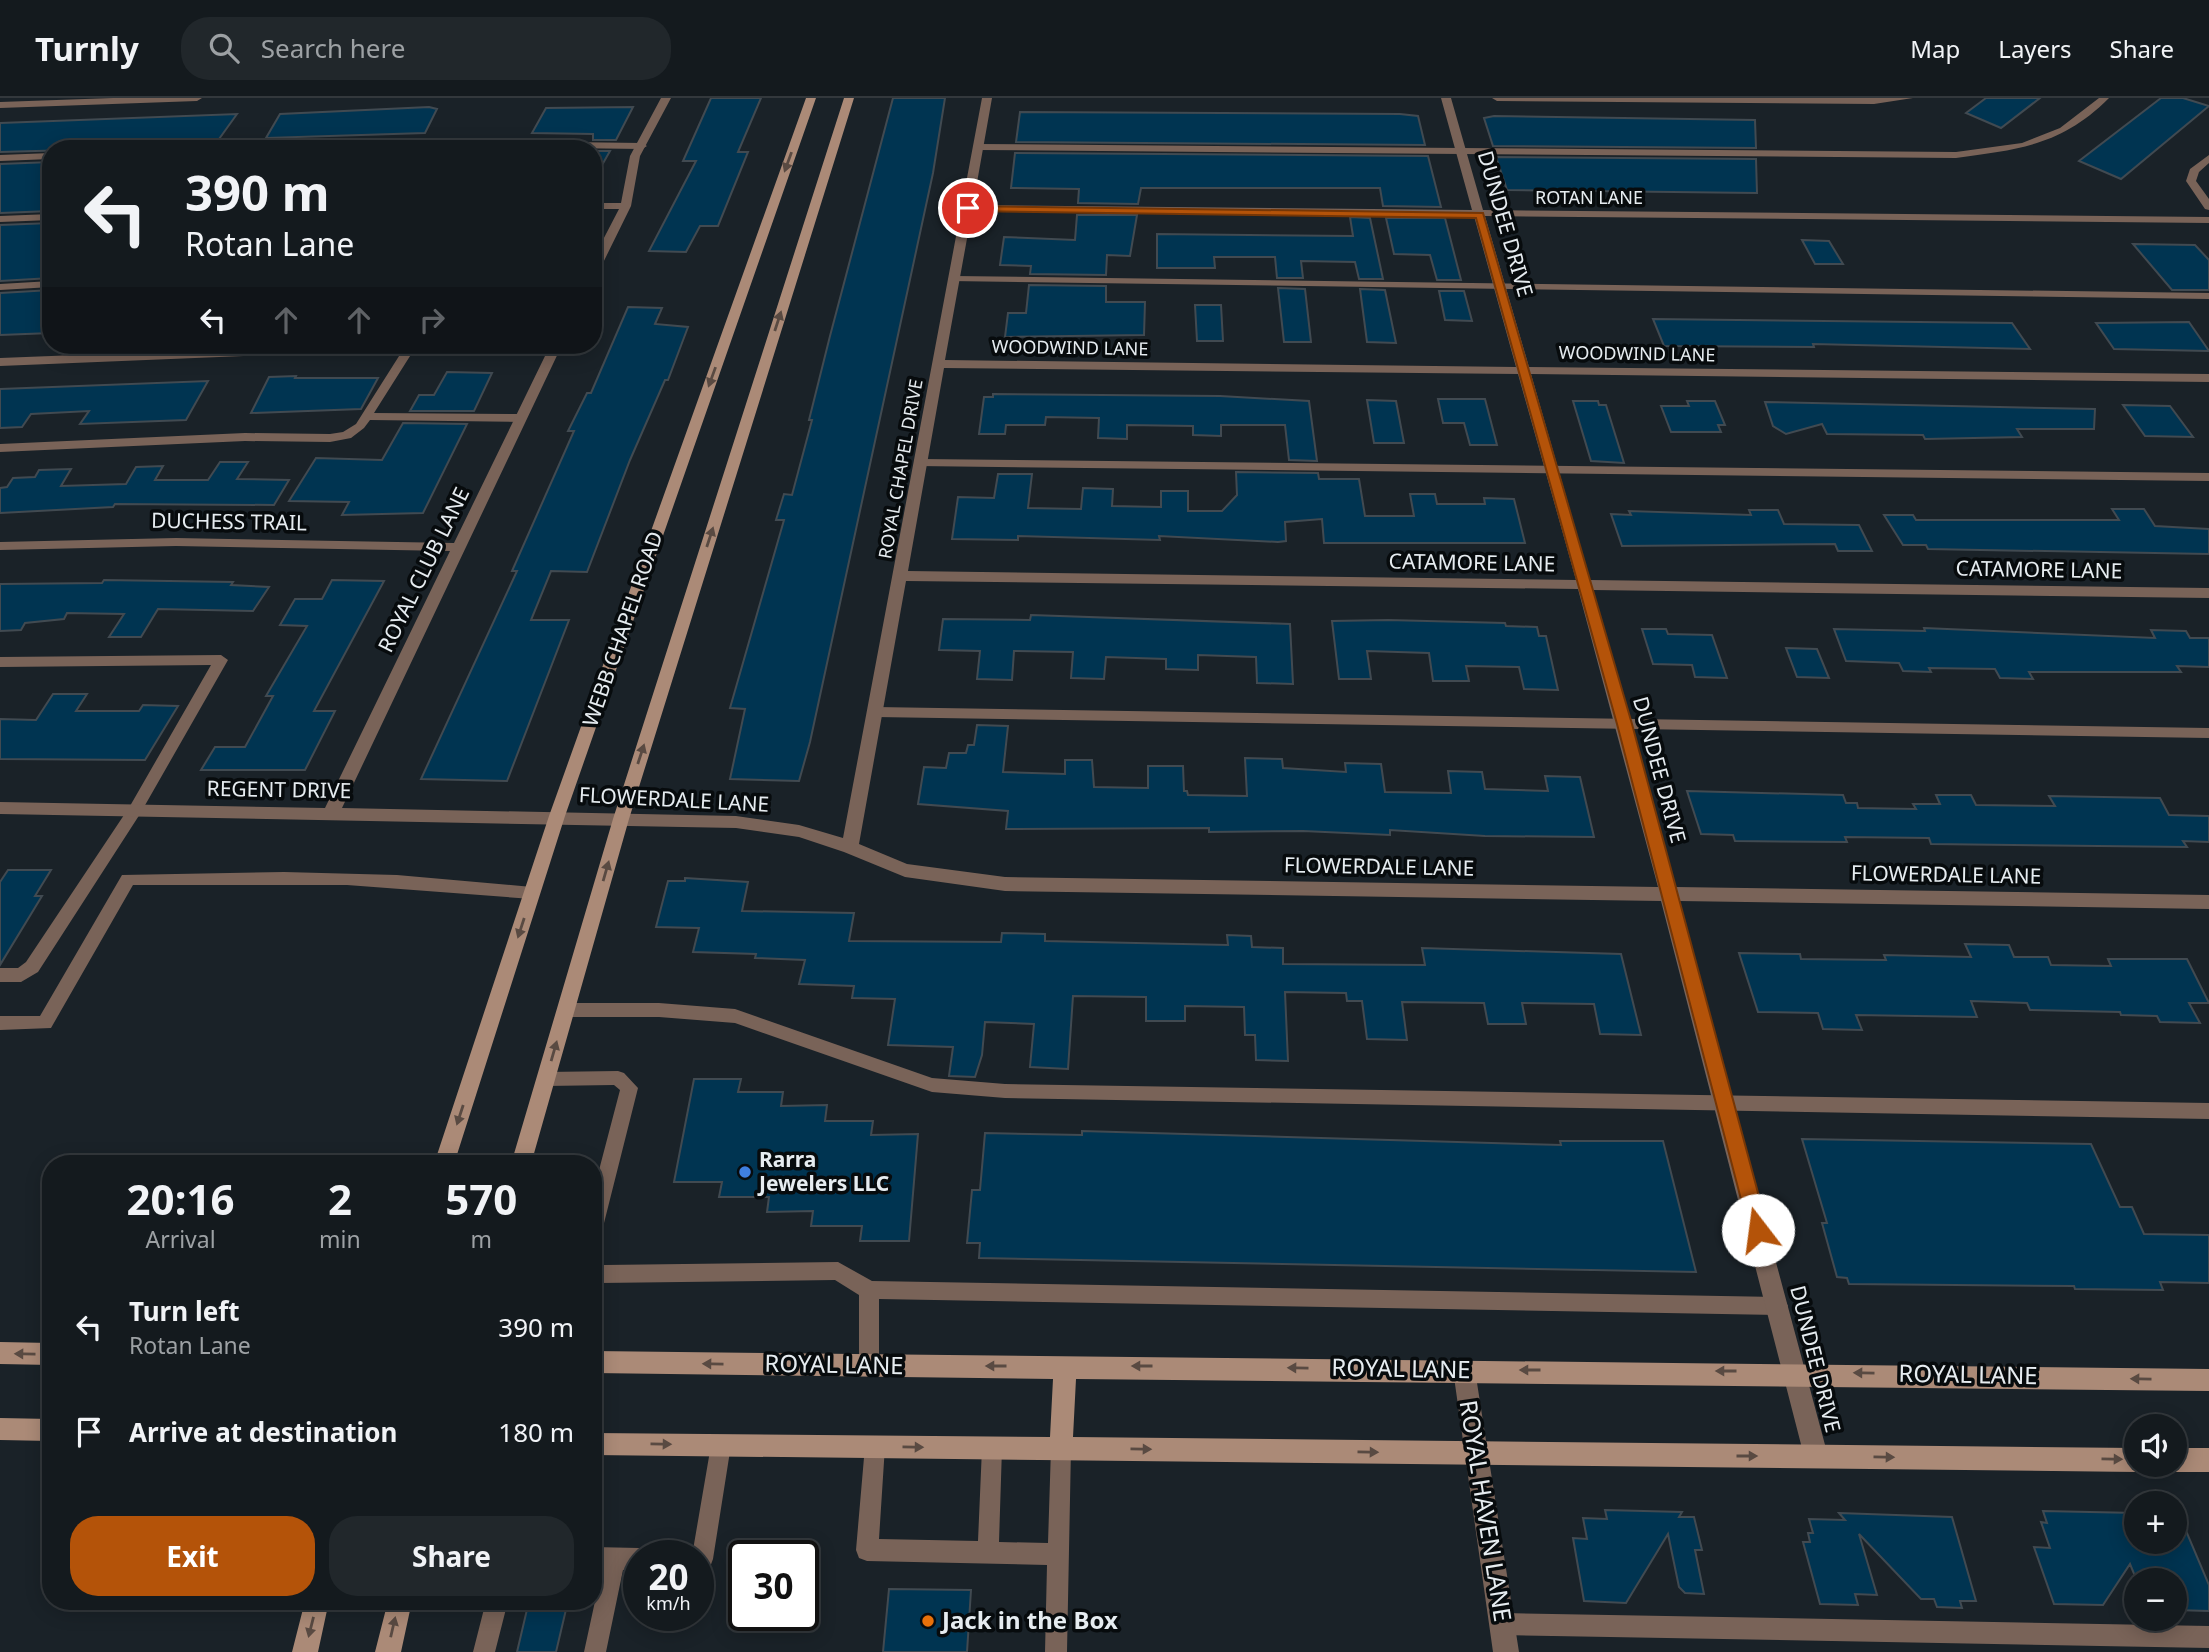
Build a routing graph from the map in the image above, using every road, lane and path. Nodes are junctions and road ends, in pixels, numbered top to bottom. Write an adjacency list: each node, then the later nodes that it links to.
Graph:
1 (197, 98): 10 (street)
2 (666, 98): 12 (street)
3 (811, 98): 57 (main road, WEBB CHAPEL ROAD, one-way to 57)
4 (849, 98): 58 (main road, one-way to 4)
5 (987, 98): 13 (street, ROYAL CHAPEL DRIVE)
6 (1446, 98): 14 (street, DUNDEE DRIVE)
7 (1497, 98): 8 (street)
8 (1909, 98)
9 (2105, 98): 14 (lane)
10 (0, 105)
11 (602, 145): 12 (lane)
12 (642, 146): 19 (street)
13 (978, 146): 14 (lane); 21 (street, ROYAL CHAPEL DRIVE)
14 (1460, 150): 22 (street, DUNDEE DRIVE)
15 (42, 156): 16 (lane)
16 (0, 158)
17 (2209, 158): 20 (street)
18 (602, 206): 19 (street)
19 (626, 206): 26 (street)
20 (2209, 207)
21 (968, 208): 22 (street, ROTAN LANE); 27 (street, ROYAL CHAPEL DRIVE)
22 (1480, 215): 25 (street, ROTAN LANE); 29 (street, DUNDEE DRIVE)
23 (42, 217): 24 (street)
24 (0, 219)
25 (2209, 220)
26 (602, 253)
27 (954, 279): 29 (lane); 36 (street, ROYAL CHAPEL DRIVE)
28 (42, 285): 30 (lane)
29 (1498, 285): 31 (lane); 37 (street, DUNDEE DRIVE)
30 (0, 287)
31 (2209, 296)
32 (196, 354): 35 (street)
33 (405, 354): 39 (lane)
34 (551, 354): 40 (street, ROYAL CLUB LANE)
35 (0, 362)
36 (938, 364): 37 (street, WOODWIND LANE); 42 (street, ROYAL CHAPEL DRIVE)
37 (1526, 371): 38 (street, WOODWIND LANE); 43 (street, DUNDEE DRIVE)
38 (2209, 378)
39 (366, 416): 40 (lane); 41 (lane)
40 (520, 418): 46 (street, ROYAL CLUB LANE)
41 (0, 448)
42 (921, 463): 43 (lane); 47 (street, ROYAL CHAPEL DRIVE)
43 (1553, 469): 44 (lane); 48 (street, DUNDEE DRIVE)
44 (2209, 477)
45 (0, 546): 46 (street, DUCHESS TRAIL)
46 (458, 547): 56 (street, ROYAL CLUB LANE)
47 (902, 576): 48 (street, CATAMORE LANE); 51 (street, ROYAL CHAPEL DRIVE)
48 (1586, 585): 49 (street, CATAMORE LANE); 52 (street, DUNDEE DRIVE)
49 (2209, 593)
50 (0, 662): 55 (lane)
51 (876, 712): 52 (lane); 59 (street, ROYAL CHAPEL DRIVE)
52 (1624, 724): 53 (lane); 61 (street, DUNDEE DRIVE)
53 (2209, 733)
54 (0, 808): 55 (street, REGENT DRIVE)
55 (135, 810): 56 (street, REGENT DRIVE); 63 (lane)
56 (331, 814): 57 (street, REGENT DRIVE)
57 (557, 817): 58 (street, FLOWERDALE LANE); 60 (main road, WEBB CHAPEL ROAD)
58 (621, 820): 59 (street, FLOWERDALE LANE); 64 (main road, one-way to 58)
59 (850, 847): 61 (street, FLOWERDALE LANE)
60 (532, 893): 65 (lane); 69 (main road, WEBB CHAPEL ROAD, one-way to 69)
61 (1669, 894): 62 (street, FLOWERDALE LANE); 67 (street, DUNDEE DRIVE)
62 (2209, 902)
63 (0, 975)
64 (566, 1010): 66 (main road, one-way to 64); 67 (lane)
65 (0, 1023)
66 (545, 1079): 70 (main road); 71 (lane)
67 (1725, 1103): 68 (lane); 74 (street, DUNDEE DRIVE)
68 (2209, 1111)
69 (447, 1155)
70 (524, 1155)
71 (602, 1194)
72 (602, 1275): 73 (lane)
73 (869, 1290): 74 (lane); 79 (lane)
74 (1778, 1306): 81 (street, DUNDEE DRIVE)
75 (0, 1353): 76 (main road, one-way to 75)
76 (42, 1354)
77 (602, 1362): 79 (main road, ROYAL LANE, one-way to 77)
78 (1065, 1366): 79 (main road, ROYAL LANE, one-way to 79); 80 (main road, ROYAL LANE, one-way to 78); 89 (main road)
79 (869, 1367)
80 (1464, 1370): 81 (main road, ROYAL LANE, one-way to 80); 90 (street, ROYAL HAVEN LANE)
81 (1794, 1372): 82 (main road, ROYAL LANE, one-way to 81); 91 (street, DUNDEE DRIVE)
82 (2209, 1380)
83 (1, 1430): 84 (main road)
84 (42, 1430)
85 (602, 1444): 86 (main road, one-way to 86)
86 (721, 1445): 87 (main road); 95 (lane)
87 (874, 1446): 88 (main road, one-way to 88); 96 (lane)
88 (992, 1448): 89 (main road); 96 (lane)
89 (1061, 1448): 90 (main road, one-way to 90); 97 (lane)
90 (1477, 1453): 91 (main road, one-way to 91); 105 (street, ROYAL HAVEN LANE)
91 (1816, 1456): 92 (main road, one-way to 92)
92 (2124, 1460)
93 (2187, 1460): 94 (main road)
94 (2209, 1460)
95 (705, 1540)
96 (988, 1553): 97 (lane)
97 (1058, 1554): 111 (lane)
98 (604, 1558): 99 (lane); 100 (lane)
99 (623, 1559)
100 (602, 1579)
101 (315, 1610): 107 (main road, one-way to 107)
102 (398, 1610): 108 (main road, one-way to 102)
103 (495, 1610): 109 (lane)
104 (599, 1610): 110 (lane)
105 (1503, 1624): 106 (lane); 112 (street, ROYAL HAVEN LANE)
106 (2209, 1637)
107 (305, 1652)
108 (388, 1652)
109 (484, 1652)
110 (595, 1652)
111 (1056, 1652)
112 (1506, 1652)

